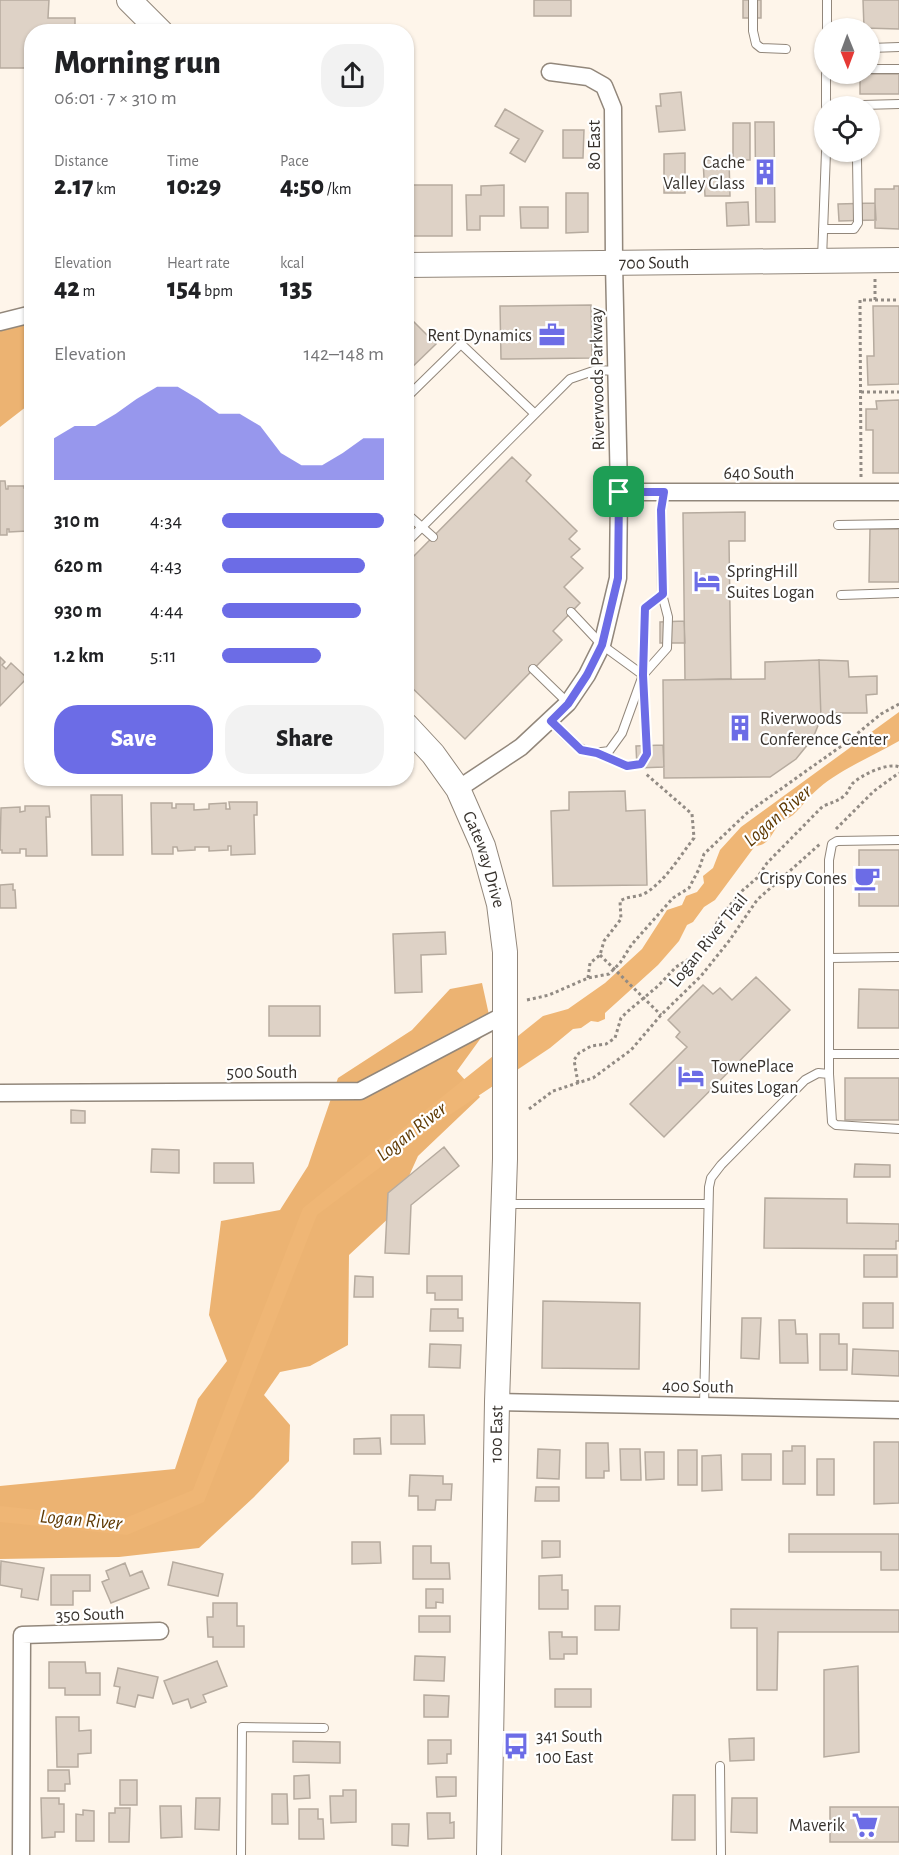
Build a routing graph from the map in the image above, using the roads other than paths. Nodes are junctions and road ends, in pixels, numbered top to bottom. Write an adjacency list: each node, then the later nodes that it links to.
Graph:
1 (129, 0): 5 (main road)
2 (753, 0): 8 (lane)
3 (827, 0): 4 (lane)
4 (827, 18)
5 (153, 24)
6 (899, 47): 7 (lane)
7 (880, 48)
8 (786, 49)
9 (880, 69): 10 (lane)
10 (899, 69)
11 (550, 72): 19 (street, 80 East)
12 (899, 104): 13 (lane)
13 (880, 105)
14 (826, 162): 16 (lane)
15 (857, 162): 16 (lane)
16 (823, 229): 18 (lane)
17 (899, 260): 18 (main road, 700 South)
18 (822, 261): 19 (main road, 700 South)
19 (614, 263): 20 (main road, 700 South); 23 (street, Riverwoods Parkway)
20 (414, 265)
21 (24, 316): 22 (street)
22 (0, 322)
23 (617, 371): 25 (lane); 26 (street, Riverwoods Parkway)
24 (414, 390): 25 (lane)
25 (535, 414): 32 (lane)
26 (619, 492): 27 (street, 640 South); 39 (street, Riverwoods Parkway)
27 (664, 492): 28 (street, 640 South); 36 (lane)
28 (899, 492)
29 (414, 520): 32 (lane)
30 (899, 524): 31 (lane)
31 (838, 525)
32 (422, 528): 33 (lane); 34 (lane)
33 (414, 536)
34 (433, 537)
35 (899, 593): 37 (lane)
36 (663, 594): 41 (lane); 41 (lane)
37 (841, 595)
38 (571, 612): 39 (lane)
39 (602, 645): 41 (lane); 42 (street, Riverwoods Parkway)
40 (533, 669): 42 (lane)
41 (643, 675): 45 (lane); 45 (lane)
42 (568, 704): 43 (street, Riverwoods Parkway)
43 (551, 721): 45 (lane); 46 (street, Riverwoods Parkway)
44 (414, 734): 46 (main road, Gateway Drive)
45 (597, 753)
46 (458, 789): 50 (main road, Gateway Drive)
47 (899, 840): 49 (lane)
48 (899, 957): 49 (lane)
49 (830, 958): 51 (lane)
50 (506, 1014): 54 (street, 500 South); 56 (main road, 100 East)
51 (830, 1054): 52 (lane); 53 (lane)
52 (899, 1054)
53 (829, 1074): 55 (lane); 57 (lane)
54 (0, 1093)
55 (899, 1129)
56 (504, 1204): 57 (lane); 58 (main road, 100 East)
57 (708, 1204): 59 (lane)
58 (497, 1402): 59 (street, 400 South); 66 (main road, 100 East)
59 (704, 1406): 60 (street, 400 South)
60 (899, 1410)
61 (160, 1631): 64 (street, 350 South)
62 (324, 1728): 65 (lane)
63 (720, 1766): 67 (lane)
64 (21, 1855)
65 (240, 1855)
66 (489, 1855)
67 (721, 1855)

